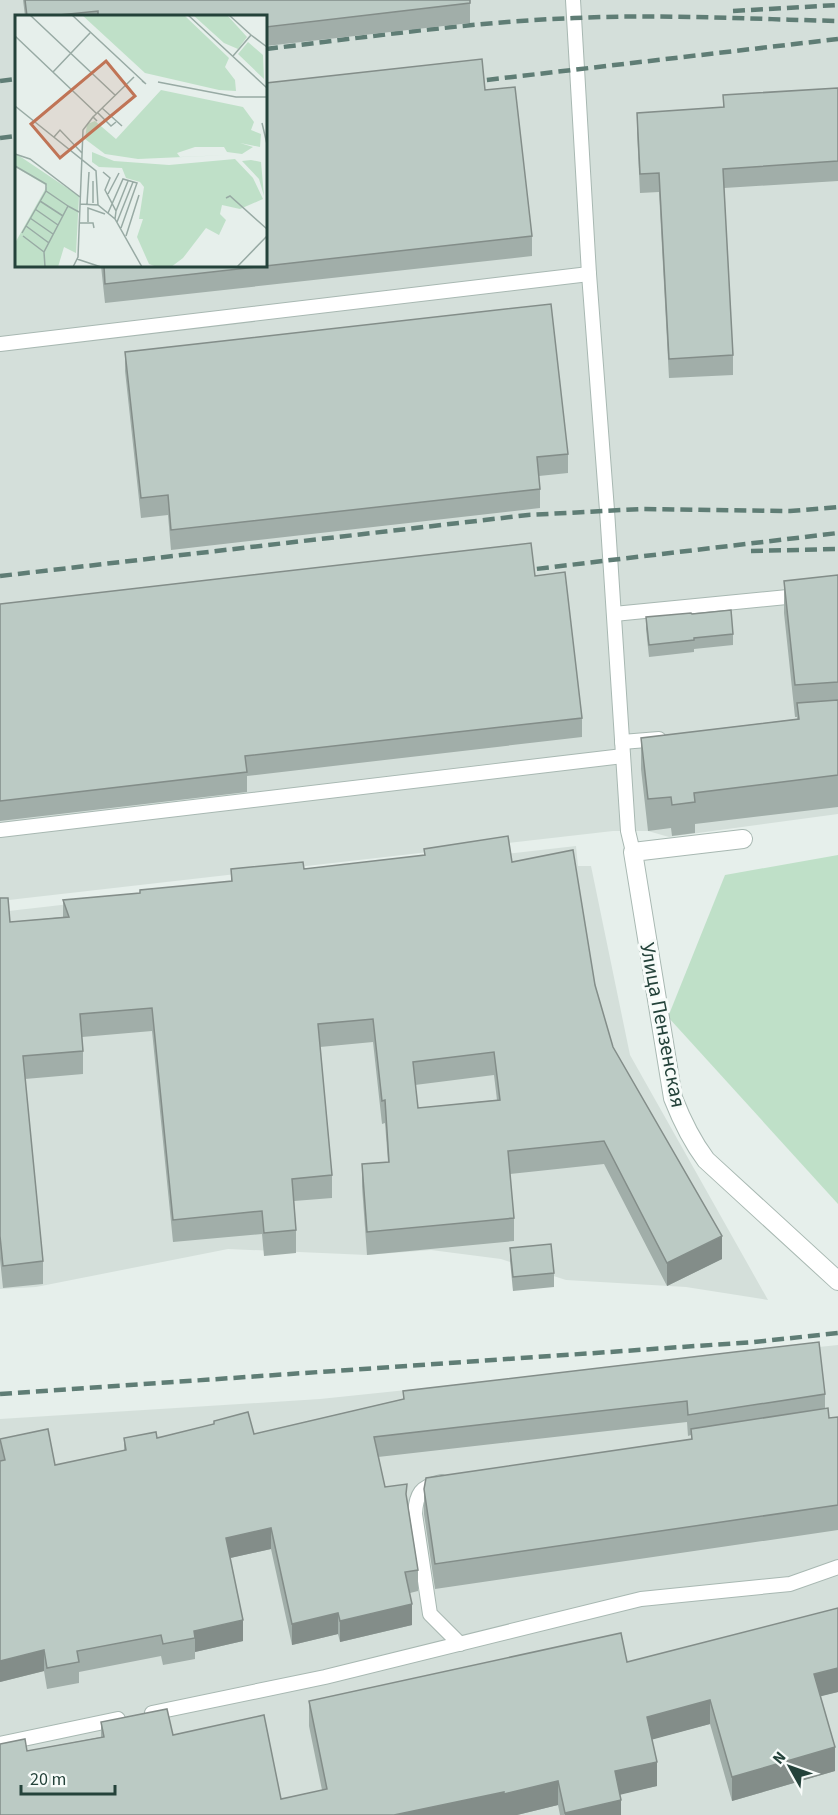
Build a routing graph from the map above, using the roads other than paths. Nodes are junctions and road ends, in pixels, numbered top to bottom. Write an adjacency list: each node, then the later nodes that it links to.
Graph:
1 (573, 0): 2 (lane)
2 (589, 274): 3 (lane); 5 (lane)
3 (0, 344)
4 (838, 591): 5 (lane)
5 (614, 614): 7 (lane)
6 (668, 738): 7 (lane)
7 (623, 749): 8 (lane); 10 (lane)
8 (0, 830)
9 (743, 839): 10 (street)
10 (633, 852): 11 (street, Улица Пензенская)
11 (838, 1281)
12 (449, 1481): 14 (lane)
13 (838, 1567): 14 (lane)
14 (460, 1644): 15 (lane)
15 (0, 1744)

